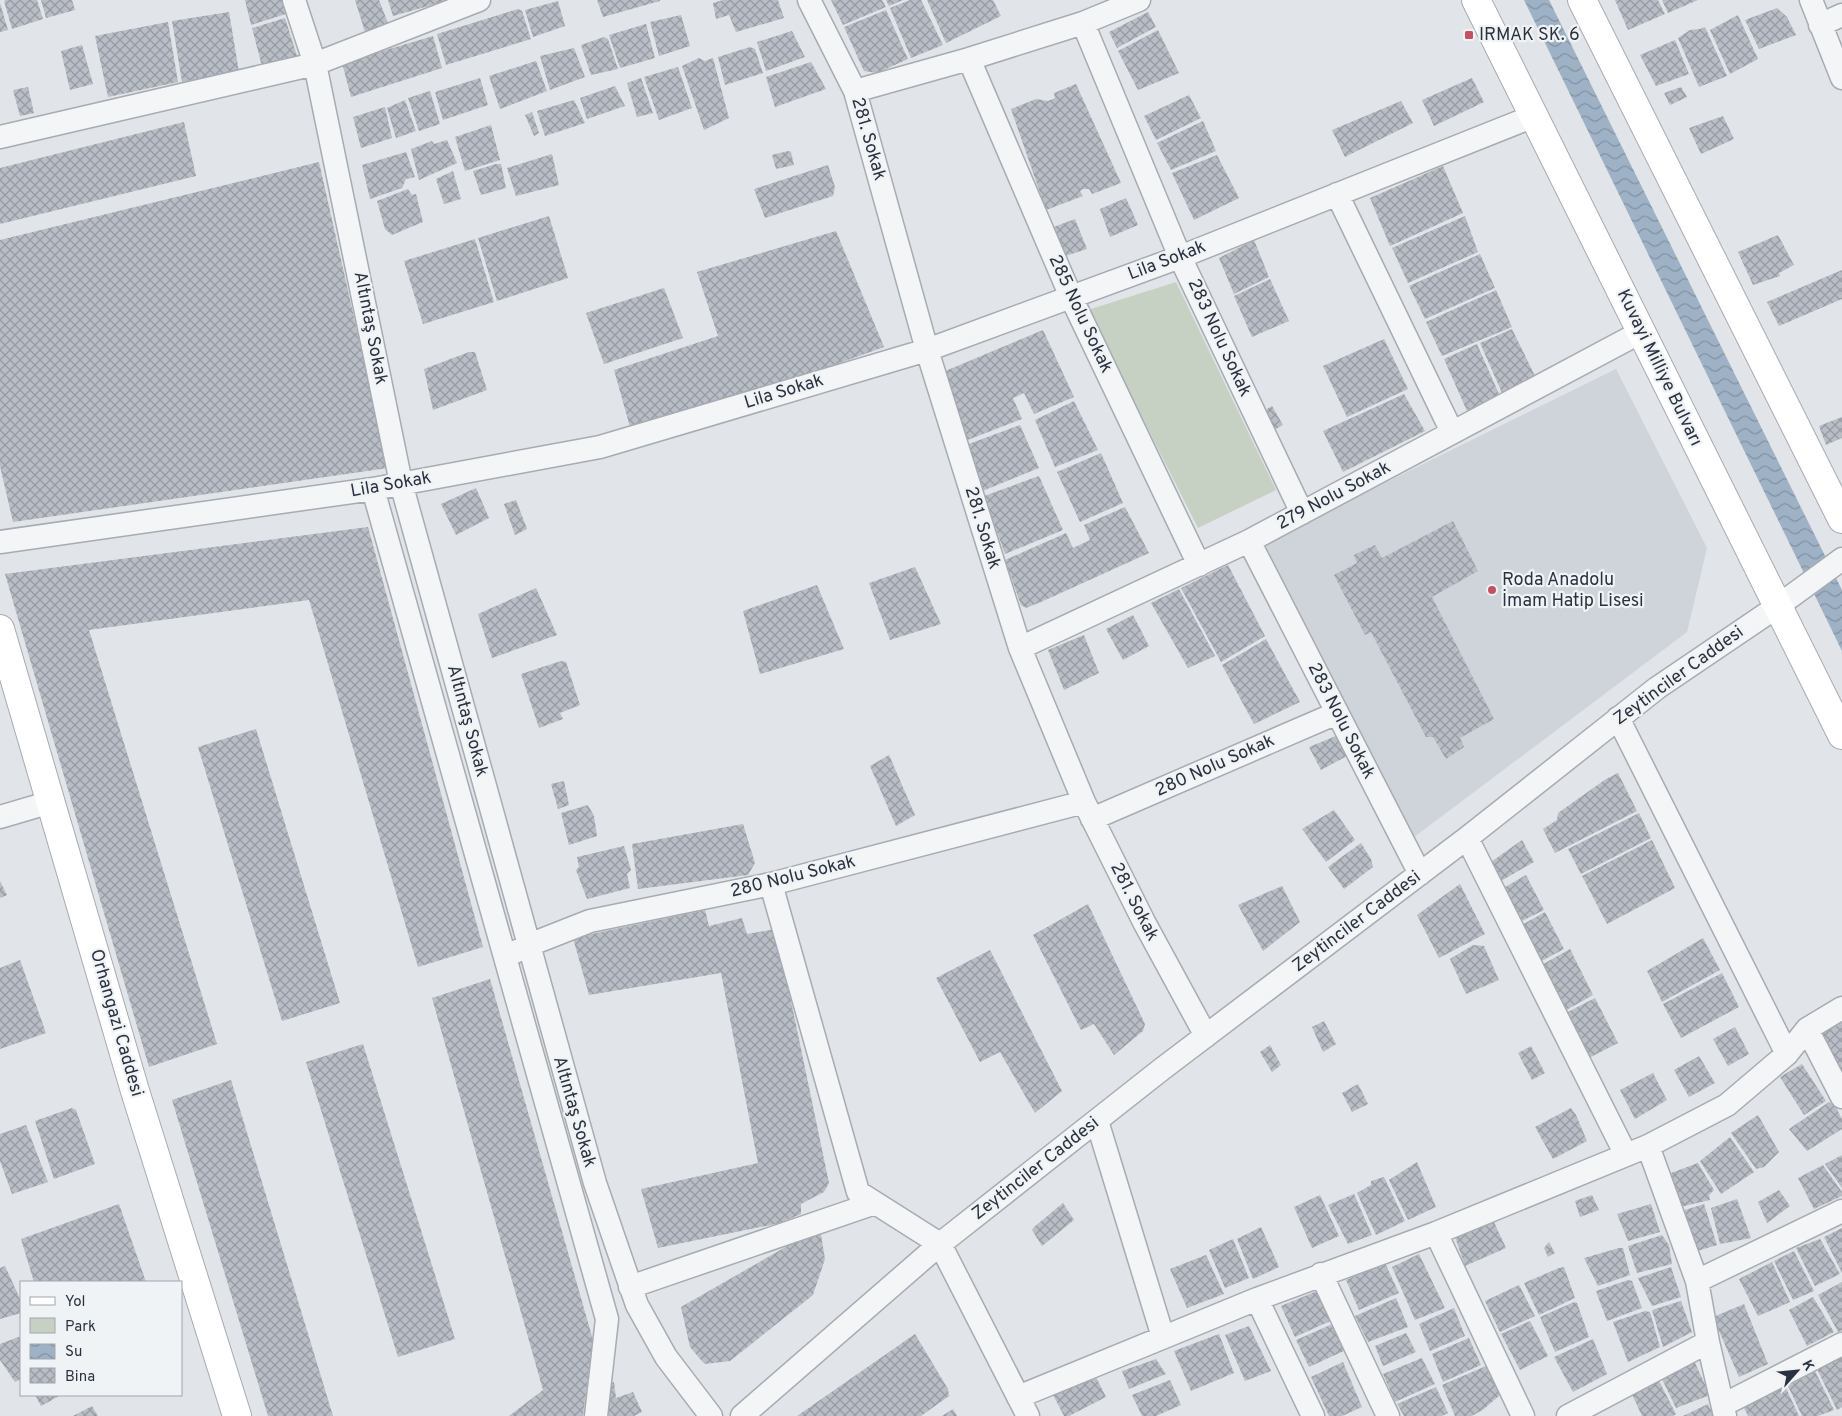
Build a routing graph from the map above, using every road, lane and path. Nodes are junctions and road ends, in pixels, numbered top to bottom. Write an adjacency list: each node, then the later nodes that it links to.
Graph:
1 (294, 0): 12 (street, Altıntaş Sokak)
2 (479, 0): 12 (street)
3 (809, 0): 14 (street, 281. Sokak)
4 (1139, 0): 9 (street)
5 (1476, 0): 15 (main road, Kuvayi Milliye Bulvarı)
6 (1582, 0): 26 (main road)
7 (1811, 0): 10 (street)
8 (1842, 16): 10 (street)
9 (1083, 23): 11 (street); 18 (street, 283 Nolu Sokak)
10 (1820, 25): 13 (street)
11 (970, 59): 14 (street); 19 (street, 285 Nolu Sokak)
12 (315, 64): 16 (street); 23 (street, Altıntaş Sokak)
13 (1842, 78)
14 (855, 91): 21 (street, 281. Sokak)
15 (1534, 116): 17 (street, Lila Sokak); 20 (main road, Kuvayi Milliye Bulvarı)
16 (0, 137)
17 (1337, 194): 18 (street, Lila Sokak); 22 (street)
18 (1180, 257): 19 (street, Lila Sokak); 25 (street, 283 Nolu Sokak)
19 (1071, 297): 21 (street, Lila Sokak); 30 (street, 285 Nolu Sokak)
20 (1641, 332): 22 (street, 279 Nolu Sokak); 31 (main road, Kuvayi Milliye Bulvarı)
21 (926, 350): 23 (street, Lila Sokak); 33 (street, 281. Sokak)
22 (1452, 432): 25 (street, 279 Nolu Sokak)
23 (401, 483): 24 (street, Lila Sokak); 43 (street, Altıntaş Sokak)
24 (373, 489): 28 (street, Lila Sokak); 44 (street, Altıntaş Sokak)
25 (1302, 513): 27 (street, 279 Nolu Sokak)
26 (1842, 519)
27 (1249, 541): 30 (street, 279 Nolu Sokak); 34 (street, 283 Nolu Sokak)
28 (0, 542)
29 (1839, 562): 31 (street, Zeytinciler Caddesi)
30 (1199, 565): 33 (street, 279 Nolu Sokak)
31 (1778, 606): 35 (street, Zeytinciler Caddesi); 36 (main road, Kuvayi Milliye Bulvarı)
32 (0, 629): 37 (main road, Orhangazi Caddesi)
33 (1020, 648): 38 (street, 281. Sokak)
34 (1337, 713): 38 (street, 280 Nolu Sokak); 41 (street, 283 Nolu Sokak)
35 (1618, 718): 40 (street, Zeytinciler Caddesi); 48 (street)
36 (1842, 735)
37 (51, 802): 39 (street); 67 (main road, Orhangazi Caddesi)
38 (1088, 811): 42 (street, 280 Nolu Sokak); 47 (street, 281. Sokak)
39 (0, 817)
40 (1467, 838): 41 (street, Zeytinciler Caddesi); 52 (street)
41 (1420, 874): 47 (street, Zeytinciler Caddesi)
42 (771, 884): 43 (street, 280 Nolu Sokak); 53 (street)
43 (529, 945): 44 (street, 280 Nolu Sokak); 59 (street, Altıntaş Sokak)
44 (506, 957): 61 (street, Altıntaş Sokak)
45 (1842, 1008): 46 (street)
46 (1807, 1029): 48 (street); 49 (street)
47 (1206, 1036): 50 (street, Zeytinciler Caddesi)
48 (1787, 1054): 51 (street)
49 (1842, 1097)
50 (1097, 1121): 56 (street, Zeytinciler Caddesi); 62 (street)
51 (1648, 1146): 52 (street); 58 (street)
52 (1626, 1155): 55 (street)
53 (875, 1203): 56 (street); 59 (street)
54 (1842, 1211): 58 (street)
55 (1436, 1233): 57 (street); 73 (street)
56 (940, 1244): 65 (street); 70 (street, Zeytinciler Caddesi)
57 (1321, 1274): 60 (street); 72 (street)
58 (1697, 1281): 63 (street)
59 (634, 1296): 61 (street); 69 (street, Altıntaş Sokak)
60 (1257, 1299): 62 (street); 71 (street)
61 (607, 1319): 68 (street)
62 (1163, 1337): 65 (street)
63 (1708, 1342): 66 (street); 74 (street)
64 (1842, 1344): 66 (street)
65 (1023, 1407)
66 (1724, 1410)
67 (237, 1416)
68 (596, 1416)
69 (711, 1416)
70 (742, 1416)
71 (1313, 1416)
72 (1388, 1416)
73 (1523, 1416)
74 (1568, 1416)

